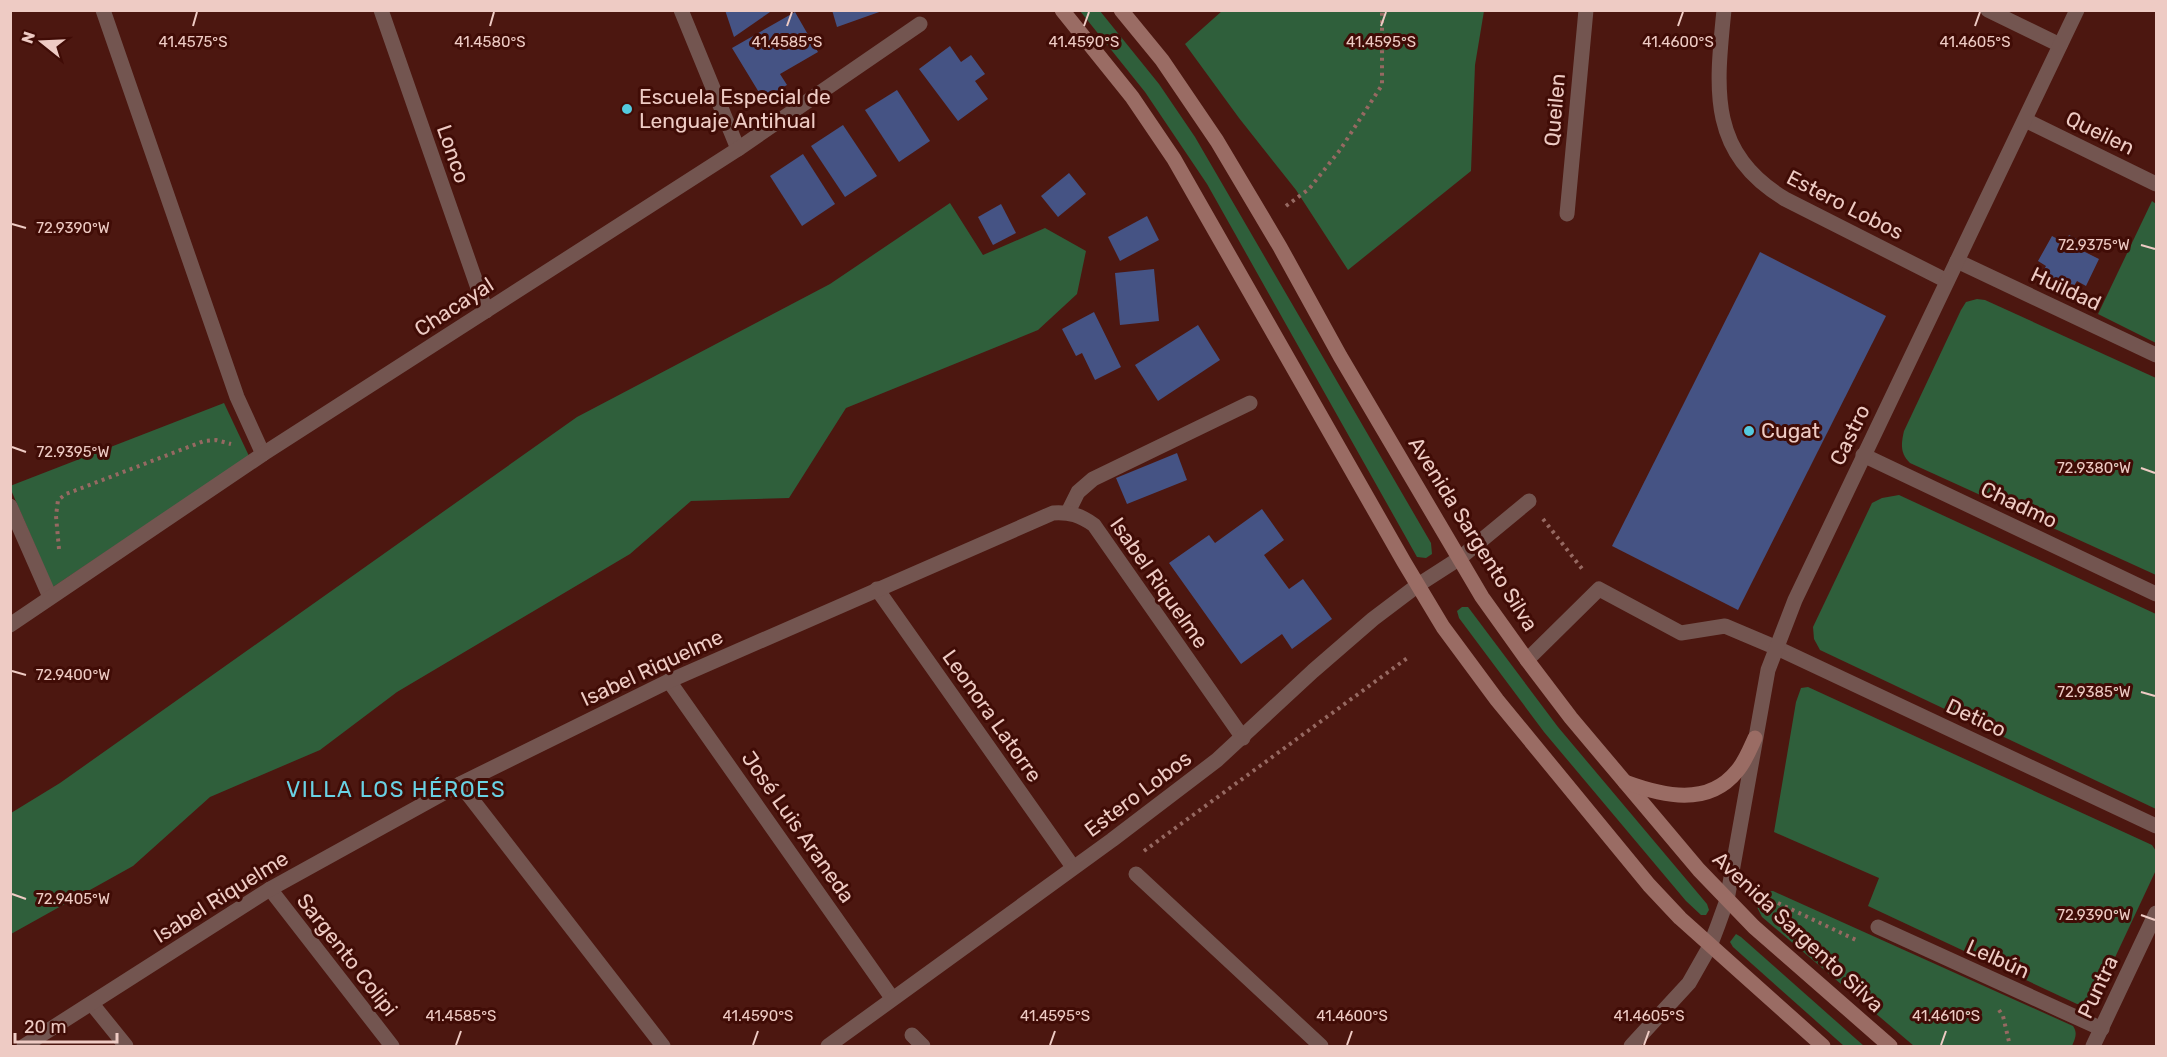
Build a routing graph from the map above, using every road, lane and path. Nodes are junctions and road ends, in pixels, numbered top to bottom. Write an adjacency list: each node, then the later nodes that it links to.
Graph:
1 (103, 10): 23 (street)
2 (381, 10): 20 (street, Lonco)
3 (681, 10): 14 (street)
4 (1062, 10): 30 (main road)
5 (1121, 10): 28 (main road, Avenida Sargento Silva)
6 (1382, 10): 16 (path)
7 (1586, 10): 17 (street, Queilen)
8 (1724, 10): 19 (street, Estero Lobos)
9 (1988, 10): 12 (street)
10 (2077, 10): 12 (street, Castro)
11 (920, 24): 14 (street, Chacayal)
12 (2060, 45): 13 (street, Castro)
13 (2025, 120): 15 (street, Queilen); 18 (street, Castro)
14 (738, 149): 20 (street, Chacayal)
15 (2157, 184)
16 (1286, 206)
17 (1567, 214)
18 (1957, 261): 19 (street, Castro); 21 (street, Huildad)
19 (1947, 281): 24 (street, Castro)
20 (486, 311): 23 (street, Chacayal)
21 (2157, 356)
22 (1250, 403): 27 (street)
23 (263, 454): 29 (street, Chacayal); 29 (path)
24 (1863, 455): 33 (street, Chadmo); 36 (street, Castro)
25 (1529, 501): 28 (street, Estero Lobos); 32 (path)
26 (10, 506): 34 (street)
27 (1068, 512): 31 (street, Isabel Riquelme); 39 (street, Isabel Riquelme)
28 (1460, 558): 30 (street, Estero Lobos); 37 (main road, Avenida Sargento Silva)
29 (73, 581): 34 (street, Chacayal)
30 (1418, 585): 39 (street, Estero Lobos); 51 (main road)
31 (877, 589): 38 (street, Isabel Riquelme); 44 (street, Leonora Latorre)
32 (1599, 589): 36 (street, Detico); 37 (street)
33 (2157, 594)
34 (50, 597): 35 (street, Chacayal)
35 (10, 625)
36 (1777, 648): 40 (street, Castro); 43 (street, Detico)
37 (1527, 660): 41 (main road, Avenida Sargento Silva)
38 (669, 681): 42 (street, Isabel Riquelme); 52 (street, José Luis Araneda)
39 (1243, 738): 44 (street, Estero Lobos)
40 (1755, 738): 41 (main road); 47 (street, Castro)
41 (1623, 781): 47 (main road, Avenida Sargento Silva)
42 (460, 784): 46 (street, Isabel Riquelme); 59 (street)
43 (2157, 826)
44 (1073, 867): 52 (street, Estero Lobos)
45 (1136, 874): 62 (street)
46 (270, 889): 53 (street, Isabel Riquelme); 58 (street, Sargento Colipi)
47 (1727, 900): 51 (street, Castro); 65 (main road, Avenida Sargento Silva)
48 (2157, 913): 50 (street, Puntra)
49 (1878, 927): 54 (street, Lelbún)
50 (2152, 935): 54 (street, Puntra)
51 (1710, 946): 63 (street, Castro); 64 (main road)
52 (892, 998): 60 (street, Estero Lobos)
53 (92, 1004): 56 (street, Isabel Riquelme); 57 (street)
54 (2102, 1029): 66 (street, Puntra)
55 (912, 1035): 61 (street)
56 (24, 1047)
57 (126, 1047)
58 (392, 1047)
59 (663, 1047)
60 (828, 1047)
61 (922, 1047)
62 (1321, 1047)
63 (1632, 1047)
64 (1823, 1047)
65 (1890, 1047)
66 (2093, 1047)

